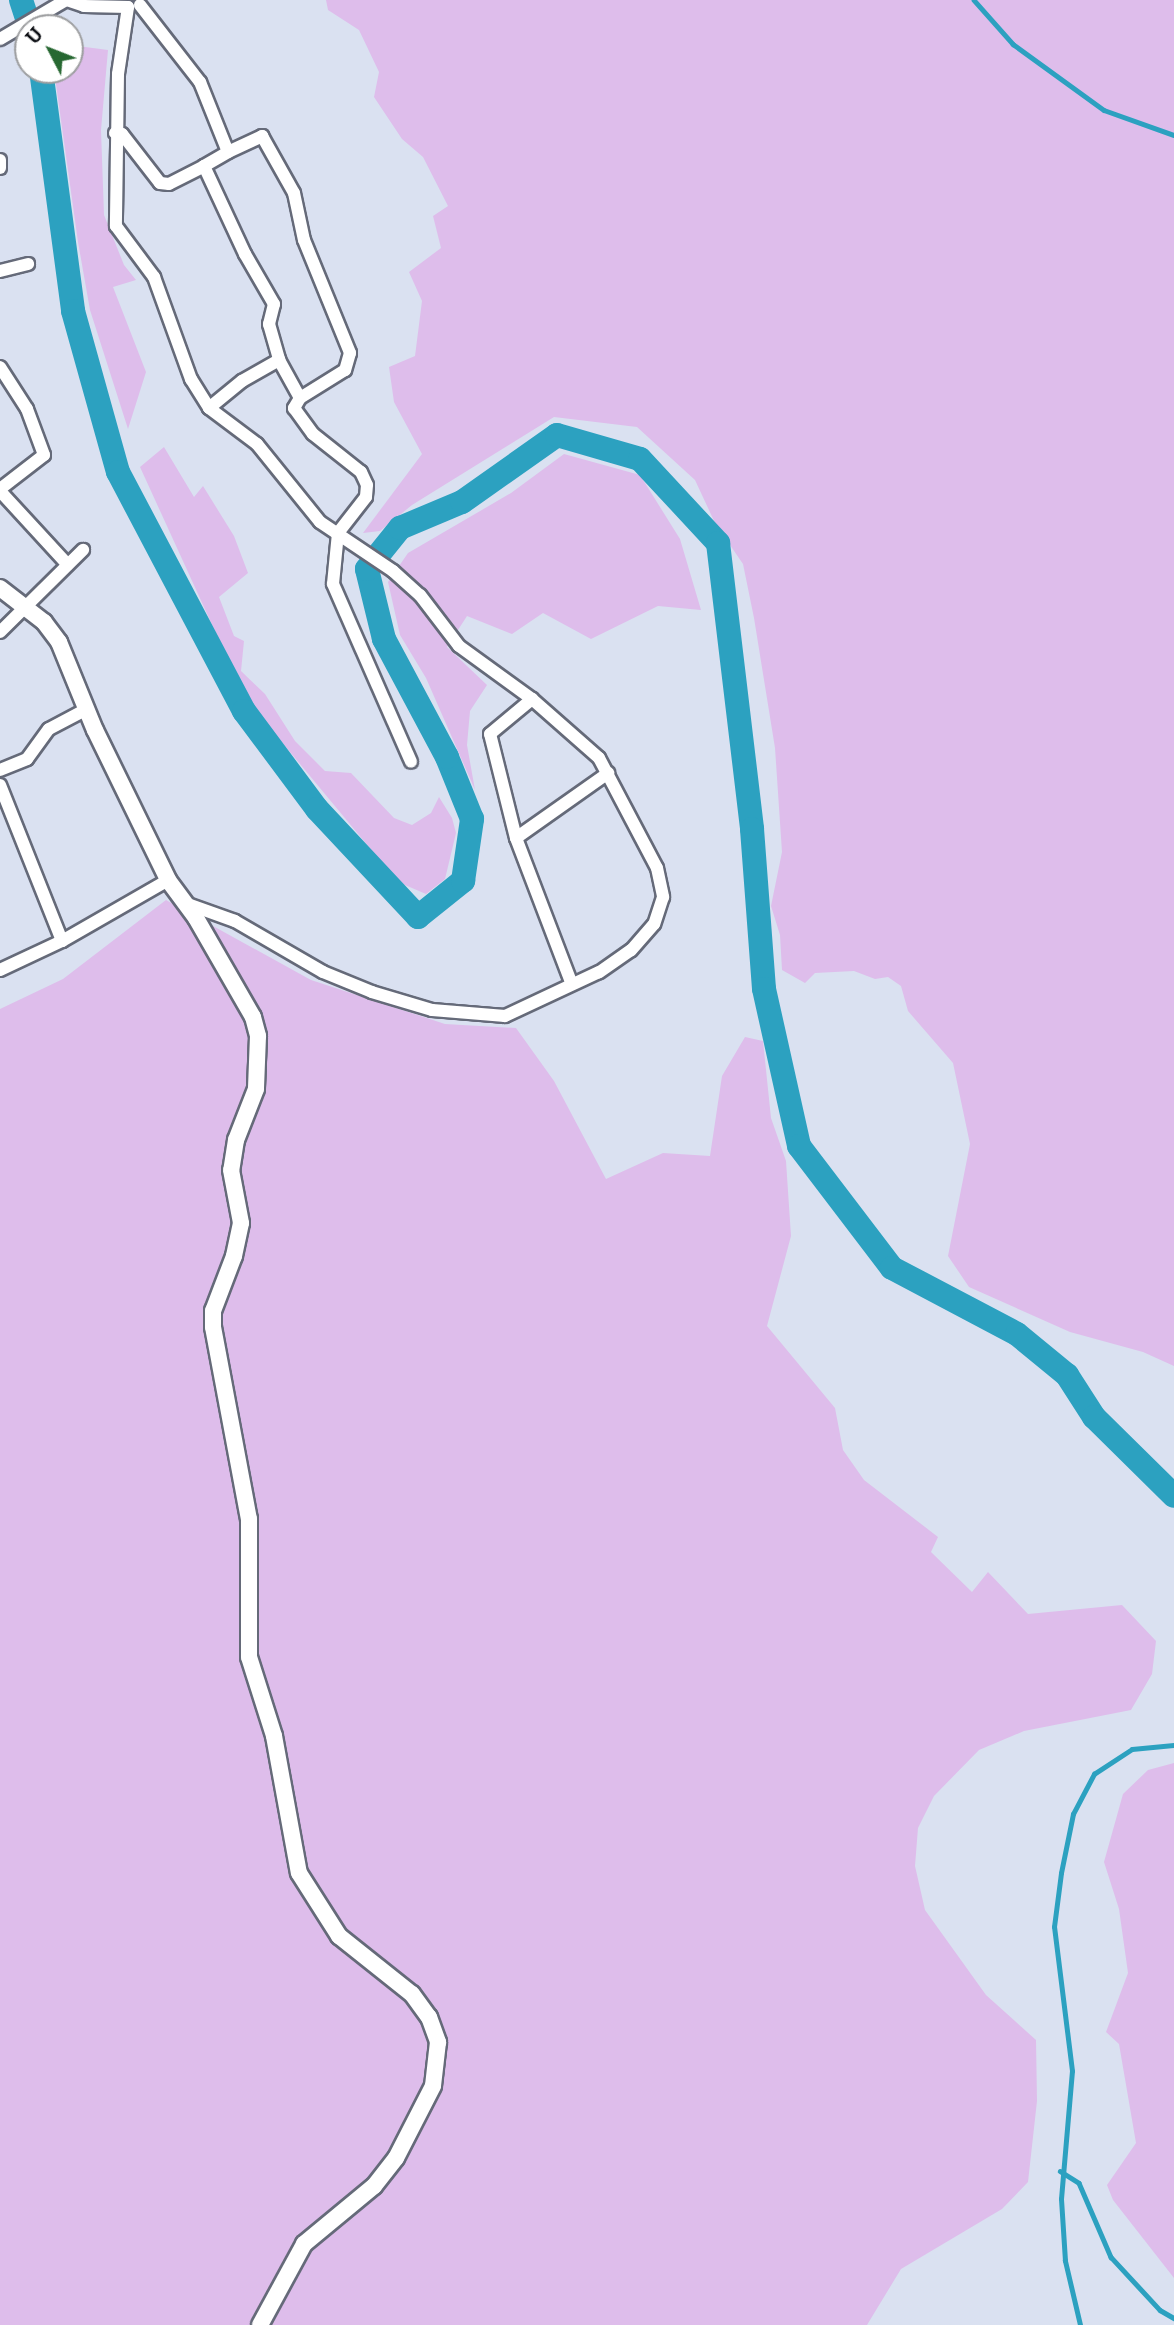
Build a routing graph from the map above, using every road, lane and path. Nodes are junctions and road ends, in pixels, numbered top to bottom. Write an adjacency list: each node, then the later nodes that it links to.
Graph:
1 (66, 0): 2 (street); 3 (street)
2 (138, 4): 4 (street); 5 (street)
3 (5, 36)
4 (115, 133): 7 (street); 14 (street)
5 (228, 152): 7 (street); 13 (street)
6 (0, 160): 8 (street)
7 (204, 166): 11 (street)
8 (0, 169)
9 (29, 264): 10 (street)
10 (0, 271)
11 (279, 360): 13 (street); 14 (street)
12 (0, 367): 15 (street)
13 (300, 398): 16 (street)
14 (209, 408): 16 (street)
15 (0, 490): 18 (street)
16 (338, 533): 22 (street); 24 (street)
17 (83, 550): 18 (street)
18 (68, 565): 20 (street)
19 (0, 588): 20 (street)
20 (27, 609): 21 (street); 23 (street)
21 (0, 632)
22 (532, 699): 26 (street); 28 (street)
23 (85, 710): 25 (street); 29 (street)
24 (411, 762)
25 (0, 770)
26 (608, 773): 28 (street); 33 (street)
27 (0, 785): 31 (street)
28 (516, 838): 33 (street)
29 (168, 880): 30 (street); 31 (street)
30 (185, 903): 33 (street); 34 (street)
31 (62, 942): 32 (street)
32 (0, 970)
33 (571, 982)
34 (260, 2325)

